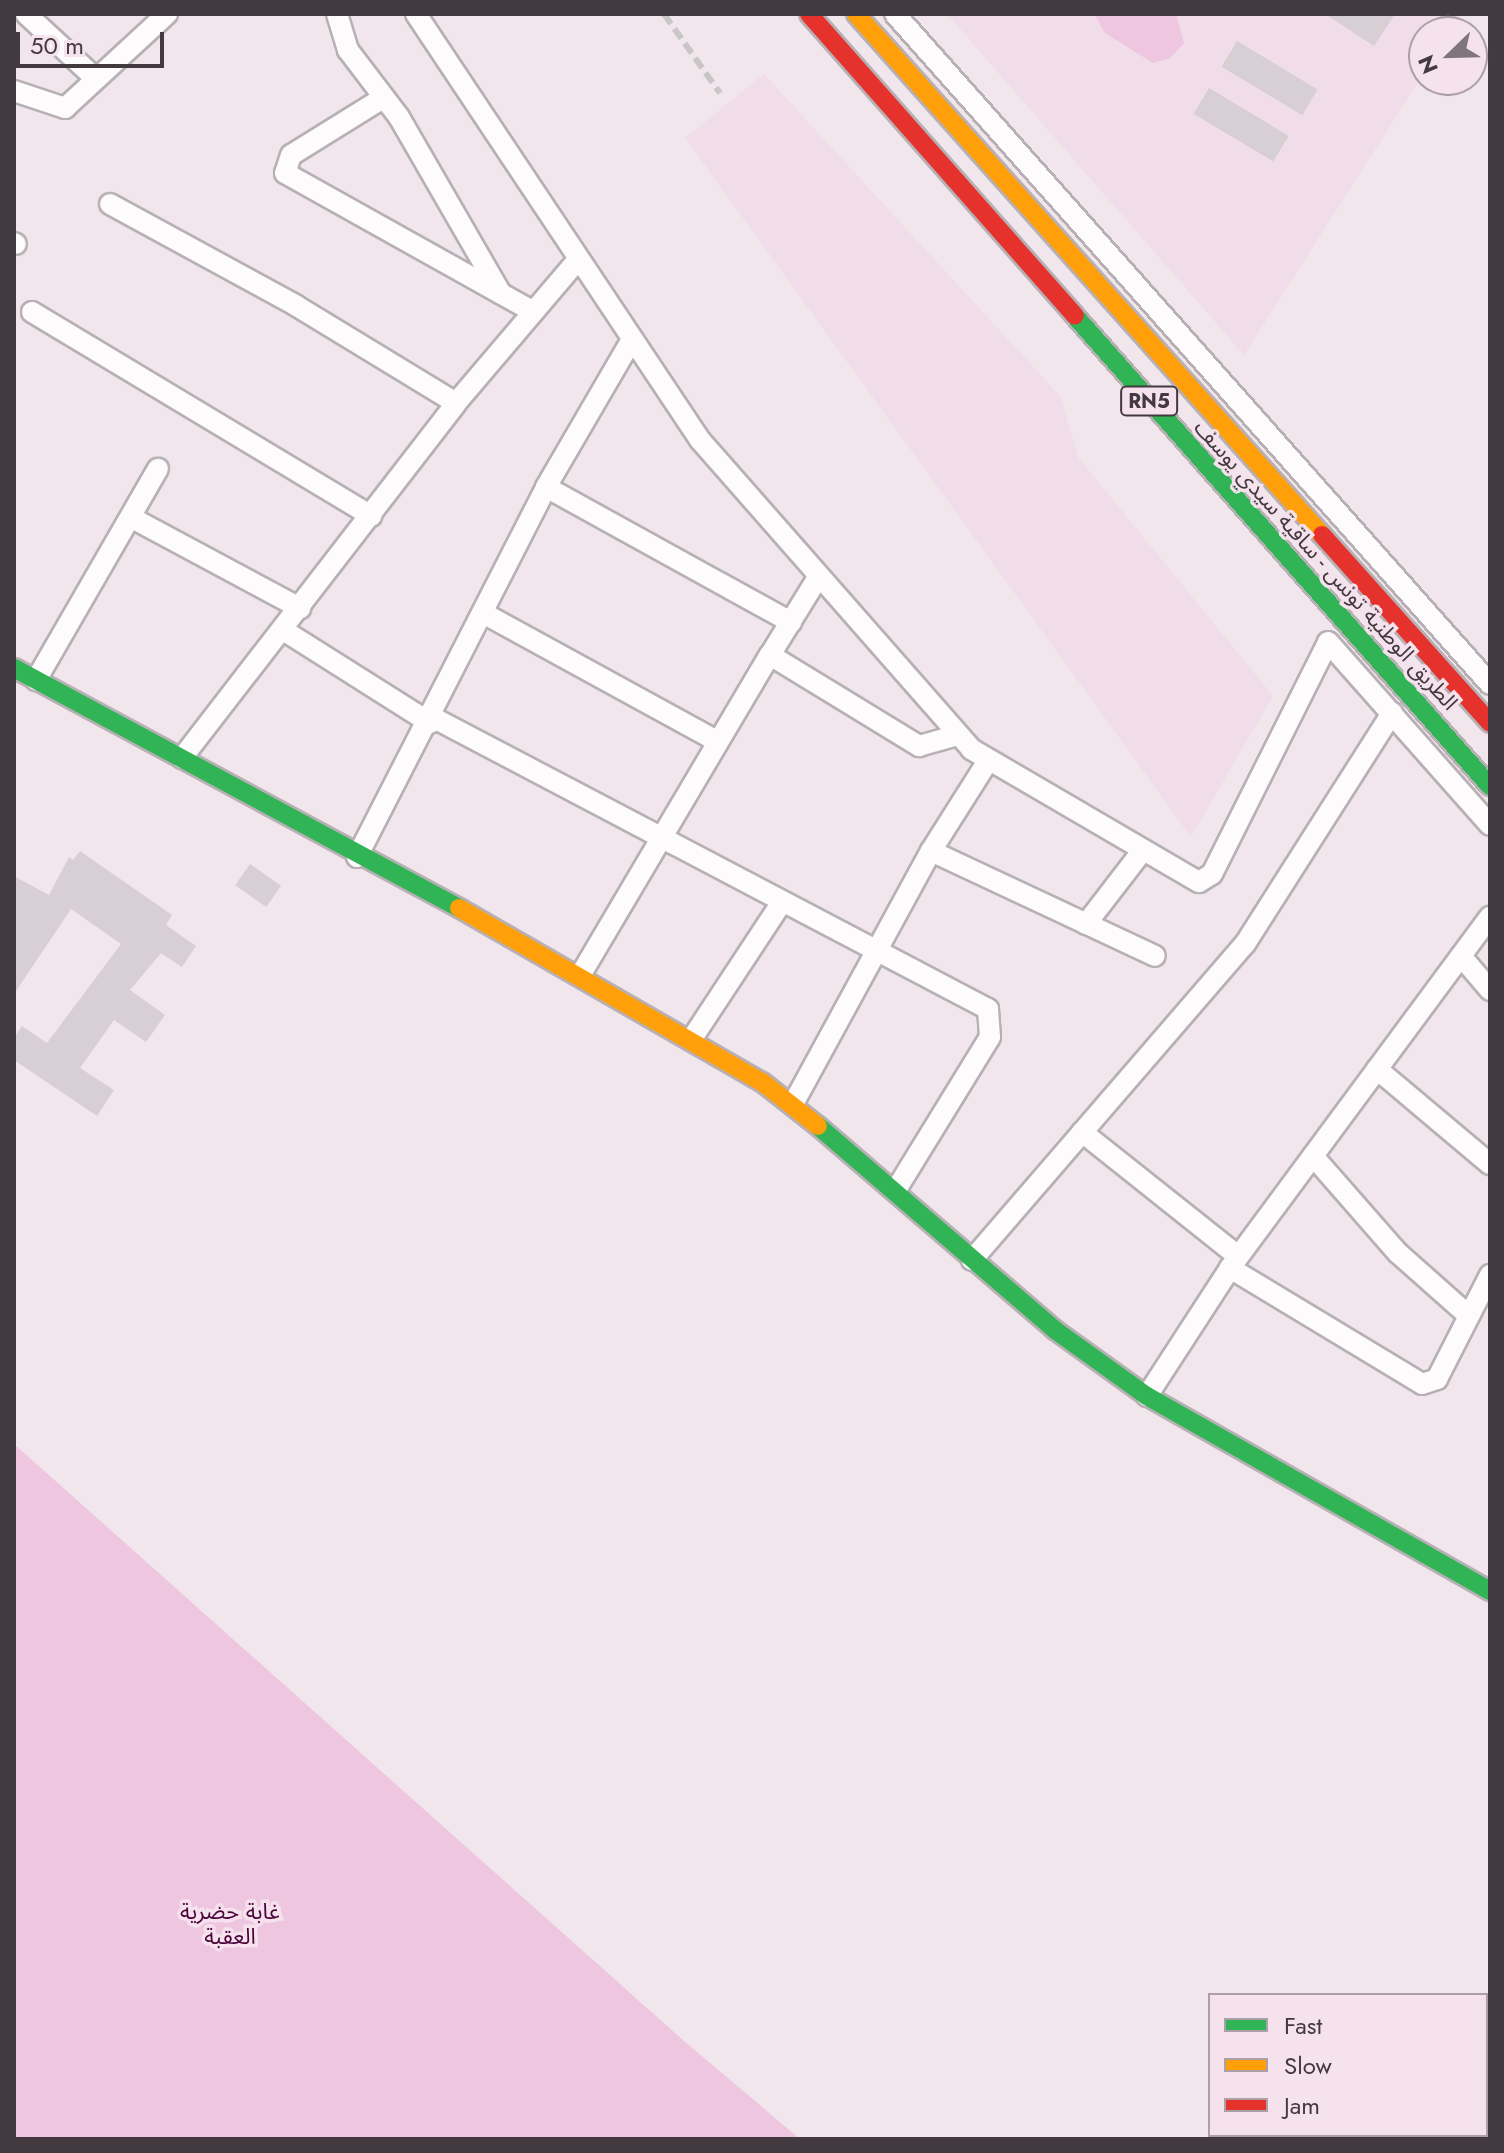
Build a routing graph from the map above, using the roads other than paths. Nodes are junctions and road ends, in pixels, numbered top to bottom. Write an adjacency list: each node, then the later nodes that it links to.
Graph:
1 (26, 14): 8 (street)
2 (167, 14): 8 (street)
3 (337, 14): 10 (street)
4 (416, 14): 12 (street)
5 (809, 14): 38 (main road, الطريق الوطنية تونس - ساقية سيدي يوسف / RN5)
6 (856, 14): 33 (main road, الطريق الوطنية تونس - ساقية سيدي يوسف / RN5)
7 (895, 14): 30 (street)
8 (95, 78): 9 (street)
9 (14, 91)
10 (383, 98): 13 (street); 13 (street)
11 (110, 204): 17 (street)
12 (577, 261): 14 (street); 16 (street)
13 (501, 294): 14 (street)
14 (532, 311): 17 (street)
15 (32, 312): 20 (street)
16 (631, 341): 19 (street); 22 (street)
17 (456, 403): 20 (street)
18 (158, 469): 21 (street)
19 (546, 487): 24 (street); 25 (street)
20 (371, 516): 23 (street)
21 (132, 518): 23 (street); 29 (street)
22 (817, 579): 25 (street); 34 (street)
23 (300, 608): 26 (street)
24 (483, 613): 32 (street); 35 (street)
25 (791, 622): 27 (street)
26 (283, 630): 32 (street); 36 (street)
27 (770, 655): 34 (street); 35 (street)
28 (14, 668): 29 (main road)
29 (36, 680): 36 (main road)
30 (1490, 684)
31 (1392, 713): 39 (street); 41 (street); 55 (street)
32 (431, 720): 40 (street); 43 (street)
33 (1490, 723)
34 (955, 736): 37 (street)
35 (715, 740): 40 (street)
36 (182, 758): 43 (main road)
37 (988, 761): 41 (street); 42 (street)
38 (1490, 786)
39 (1490, 825)
40 (659, 839): 44 (street); 50 (street)
41 (1143, 850): 46 (street)
42 (931, 851): 46 (street); 47 (street)
43 (357, 857): 50 (main road)
44 (780, 905): 47 (street); 52 (street)
45 (1490, 917): 49 (street)
46 (1086, 924): 48 (street)
47 (875, 954): 54 (street); 58 (street)
48 (1155, 956)
49 (1461, 956): 51 (street); 53 (street)
50 (581, 974): 52 (main road)
51 (1490, 990)
52 (691, 1040): 54 (main road)
53 (1377, 1069): 56 (street); 57 (street)
54 (793, 1104): 58 (main road)
55 (1082, 1132): 59 (street); 60 (street)
56 (1313, 1156): 60 (street); 62 (street)
57 (1490, 1164)
58 (897, 1188): 59 (main road)
59 (972, 1260): 63 (main road)
60 (1234, 1262): 62 (street); 63 (street)
61 (1490, 1275): 62 (street)
62 (1469, 1316)
63 (1147, 1396): 64 (main road)
64 (1490, 1591)

